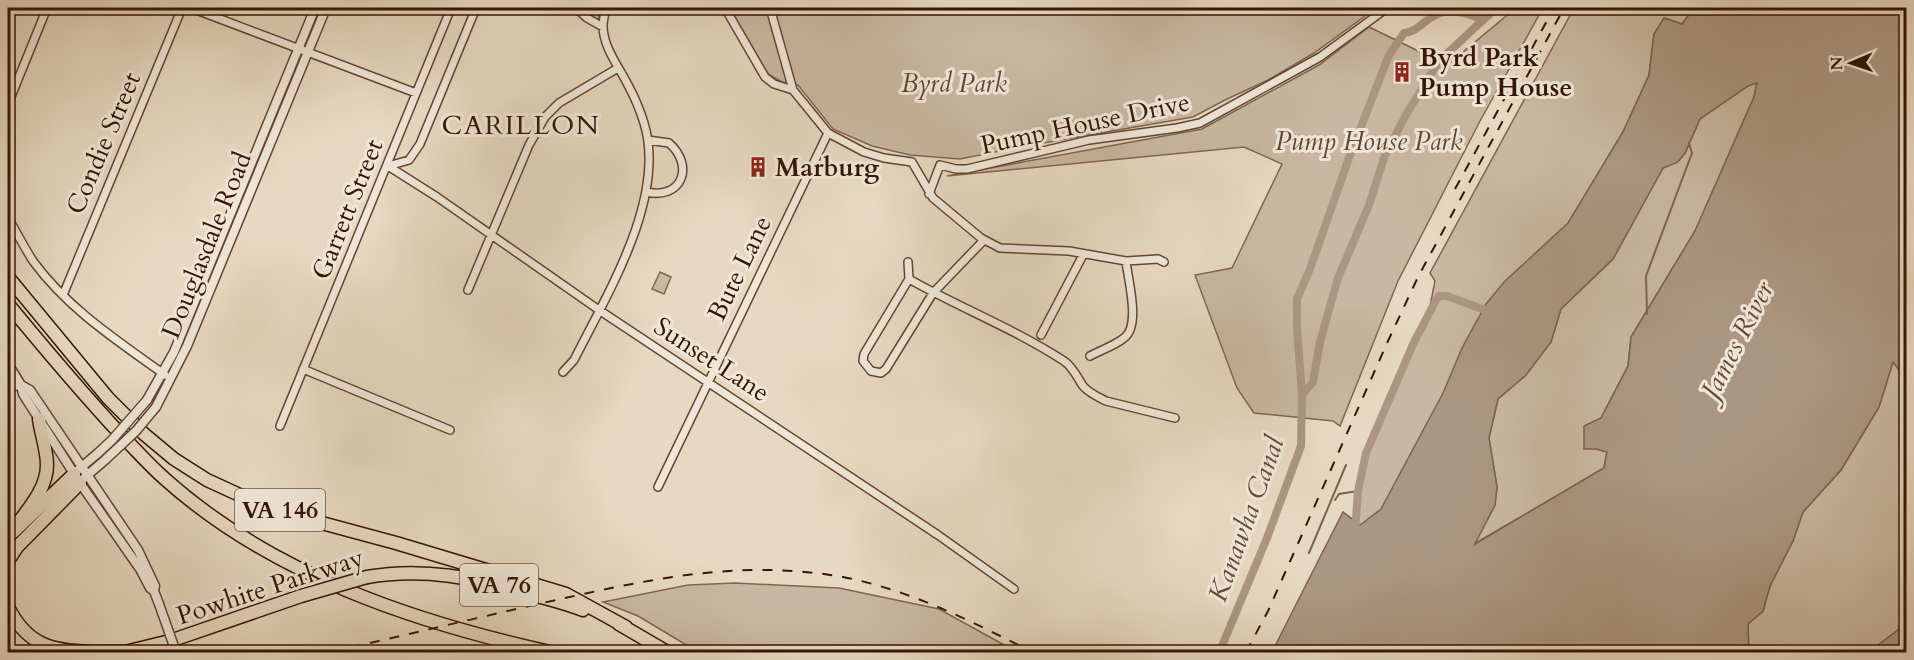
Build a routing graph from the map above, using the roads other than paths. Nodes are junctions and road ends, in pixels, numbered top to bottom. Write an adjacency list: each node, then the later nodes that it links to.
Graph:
1 (47, 8): 19 (street)
2 (182, 8): 36 (street, Condie Street)
3 (191, 8): 14 (street)
4 (315, 8): 14 (street, Douglasdale Road)
5 (326, 8): 15 (street, Douglasdale Road)
6 (451, 8): 18 (street, Garrett Street)
7 (476, 8): 22 (street)
8 (576, 8): 13 (street)
9 (606, 8): 13 (street)
10 (725, 8): 17 (street)
11 (770, 8): 17 (street)
12 (1387, 8): 24 (street, Pump House Drive)
13 (603, 27): 16 (street)
14 (299, 48): 15 (street); 44 (street, Douglasdale Road)
15 (308, 52): 18 (street); 44 (street, Douglasdale Road)
16 (618, 68): 21 (street); 26 (street)
17 (793, 90): 20 (street)
18 (417, 93): 22 (street, Garrett Street)
19 (8, 104)
20 (828, 133): 24 (street); 45 (street, Bute Lane)
21 (648, 140): 23 (street); 23 (street)
22 (388, 165): 26 (street, Sunset Lane); 42 (street, Garrett Street)
23 (646, 192): 38 (street)
24 (930, 194): 27 (street)
25 (8, 218): 36 (street)
26 (490, 234): 34 (street); 38 (street, Sunset Lane)
27 (984, 240): 28 (street); 35 (street)
28 (1083, 255): 29 (street); 39 (street)
29 (1126, 261): 31 (street); 40 (street)
30 (908, 262): 33 (street)
31 (1164, 262)
32 (8, 277): 58 (highway, VA 146)
33 (909, 279): 35 (street); 35 (street)
34 (468, 290)
35 (933, 293): 48 (street)
36 (63, 295): 44 (street)
37 (8, 304): 62 (highway, VA 146)
38 (599, 310): 43 (street); 45 (street, Sunset Lane)
39 (1041, 334)
40 (1090, 356)
41 (8, 364): 46 (street)
42 (303, 369): 50 (street, Garrett Street); 51 (street)
43 (564, 372)
44 (167, 376): 52 (street, Douglasdale Road, bridge); 52 (street, Douglasdale Road, bridge)
45 (708, 381): 53 (street, Bute Lane); 56 (street, Sunset Lane)
46 (21, 385): 47 (street); 49 (street); 52 (street)
47 (8, 388)
48 (1175, 418)
49 (39, 419): 52 (street); 54 (highway)
50 (280, 426)
51 (450, 430)
52 (80, 475): 54 (highway); 55 (highway); 61 (street, bridge)
53 (658, 487)
54 (10, 534)
55 (8, 561)
56 (1014, 589)
57 (8, 607): 59 (highway, Powhite Parkway)
58 (626, 627): 60 (highway, Powhite Parkway / VA 76, bridge); 63 (highway, Powhite Parkway / VA 76)
59 (93, 652): 60 (highway, Powhite Parkway)
60 (127, 652)
61 (176, 652)
62 (549, 652)
63 (667, 652)

